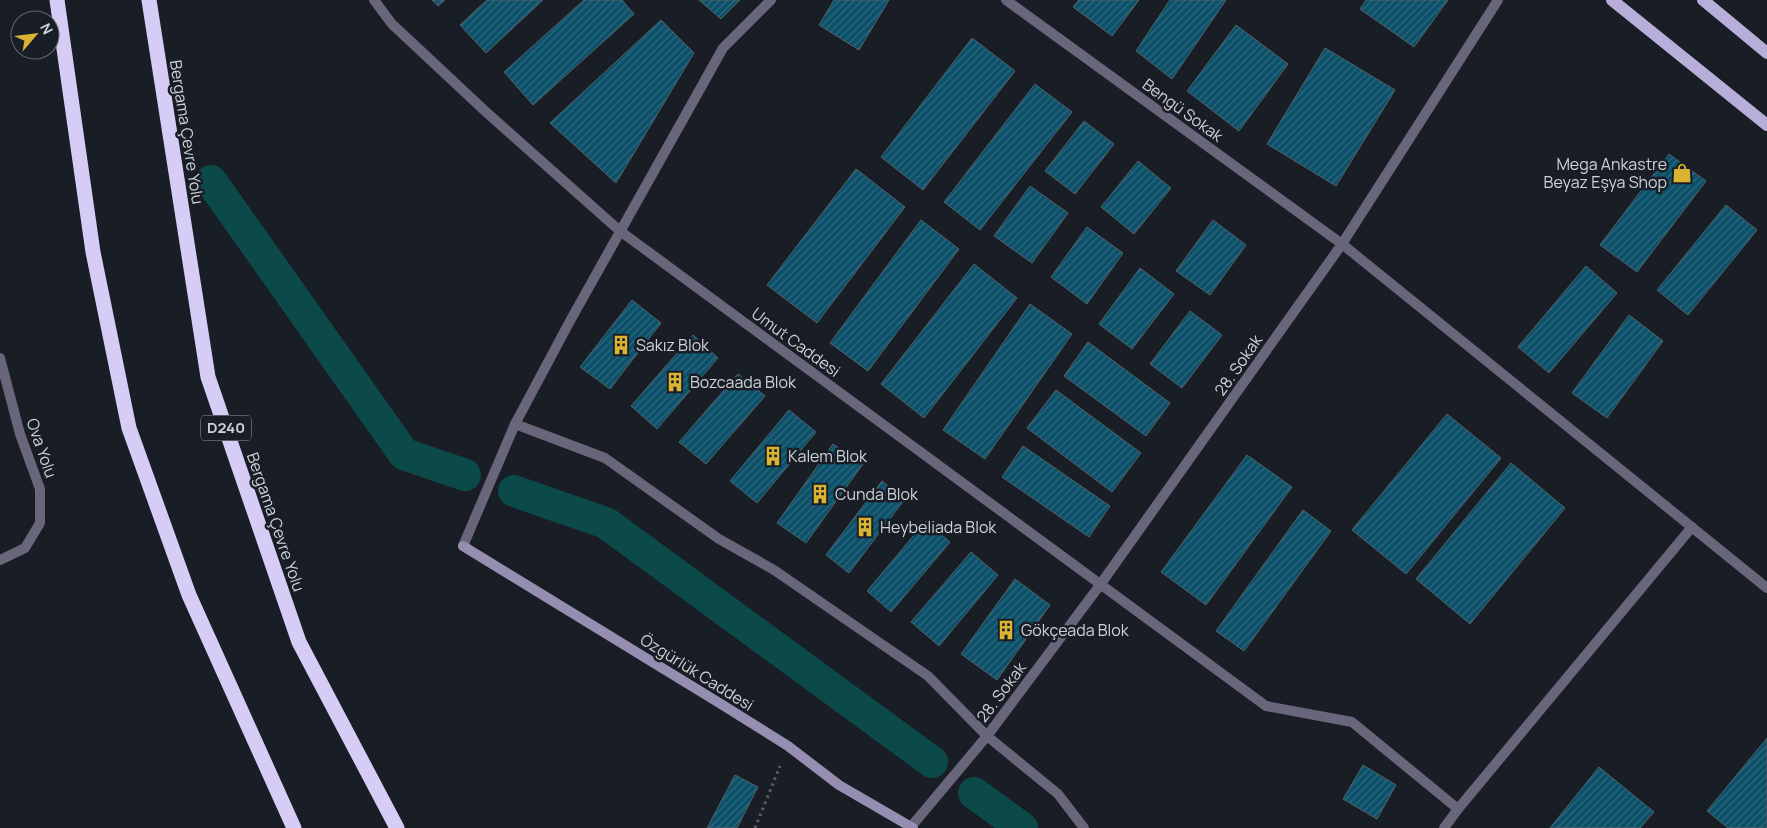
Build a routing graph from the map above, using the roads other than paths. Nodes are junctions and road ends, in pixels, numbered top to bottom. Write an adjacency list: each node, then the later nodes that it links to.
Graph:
1 (57, 0): 22 (highway)
2 (149, 0): 23 (highway, Bergama Çevre Yolu / D240)
3 (374, 0): 11 (street, Umut Caddesi)
4 (771, 0): 11 (street)
5 (1006, 0): 12 (street, Bengü Sokak)
6 (1498, 0): 12 (street, 28. Sokak)
7 (1612, 0): 10 (main road)
8 (1703, 0): 9 (main road)
9 (1767, 53)
10 (1767, 125)
11 (620, 231): 14 (street); 18 (street, Umut Caddesi)
12 (1342, 244): 15 (street, Bengü Sokak); 18 (street, 28. Sokak)
13 (0, 358): 17 (street, Ova Yolu)
14 (515, 424): 16 (street); 20 (street)
15 (1692, 527): 19 (street, Bengü Sokak); 21 (street)
16 (463, 546): 24 (main road, Özgürlük Caddesi)
17 (0, 560)
18 (1100, 585): 20 (street, 28. Sokak); 21 (street, Umut Caddesi)
19 (1767, 588)
20 (987, 736): 24 (street, 28. Sokak); 25 (street)
21 (1458, 809): 26 (street)
22 (294, 828)
23 (397, 828)
24 (912, 828)
25 (1084, 828)
26 (1444, 828)

